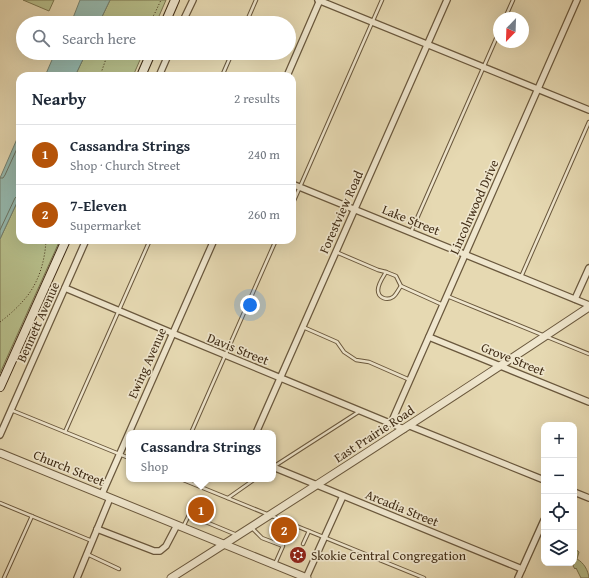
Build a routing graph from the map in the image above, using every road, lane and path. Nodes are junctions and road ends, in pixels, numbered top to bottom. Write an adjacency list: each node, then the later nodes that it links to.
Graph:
1 (161, 0): 11 (path)
2 (175, 0): 12 (main road)
3 (192, 0): 13 (street)
4 (256, 0): 14 (lane)
5 (319, 0): 15 (street); 18 (street)
6 (382, 0): 15 (lane)
7 (447, 0): 16 (street, Forestview Road)
8 (513, 0): 10 (lane)
9 (577, 0): 30 (street, Lincolnwood Drive)
10 (508, 12)
11 (153, 16)
12 (167, 16)
13 (185, 16)
14 (249, 16)
15 (372, 22): 16 (street); 34 (lane)
16 (427, 44): 24 (street); 36 (street, Forestview Road)
17 (493, 45): 24 (lane)
18 (296, 55)
19 (106, 60): 25 (path)
20 (148, 60): 26 (main road)
21 (166, 60): 27 (street)
22 (229, 60): 28 (lane)
23 (294, 60): 29 (street)
24 (483, 67): 30 (street); 37 (lane)
25 (101, 72)
26 (143, 72)
27 (161, 72)
28 (224, 72)
29 (289, 72)
30 (538, 90): 31 (street); 45 (street, Lincolnwood Drive)
31 (589, 110)
32 (589, 122): 48 (lane)
33 (296, 186): 34 (street, Lake Street)
34 (300, 187): 35 (lane); 36 (street, Lake Street)
35 (296, 196)
36 (355, 209): 37 (street, Lake Street); 44 (street, Forestview Road)
37 (411, 232): 45 (street, Lake Street)
38 (46, 244): 56 (path)
39 (64, 244): 66 (main road)
40 (84, 244): 50 (street, Bennett Avenue)
41 (148, 244): 55 (lane)
42 (212, 244): 58 (street, Ewing Avenue)
43 (274, 244): 62 (lane)
44 (336, 252): 47 (lane); 57 (street, Forestview Road)
45 (466, 254): 48 (street, Lake Street); 51 (street, Lincolnwood Drive)
46 (589, 268): 52 (street)
47 (386, 272): 49 (lane); 49 (lane)
48 (521, 277): 52 (street, Lake Street)
49 (401, 286): 53 (lane)
50 (65, 288): 55 (street, Davis Street); 68 (street, Bennett Avenue)
51 (447, 296): 53 (street, Lincolnwood Drive); 59 (lane)
52 (575, 299): 54 (street, Lake Street)
53 (443, 305): 60 (street, Lincolnwood Drive)
54 (589, 306): 59 (street, East Prairie Road)
55 (118, 310): 58 (street, Davis Street); 75 (lane)
56 (0, 322)
57 (303, 327): 64 (street, Forestview Road); 65 (lane)
58 (172, 333): 62 (street, Davis Street); 72 (street, Ewing Avenue)
59 (546, 336): 61 (lane); 63 (street, East Prairie Road)
60 (429, 337): 63 (street, Grove Street); 65 (street, Lincolnwood Drive)
61 (589, 354)
62 (225, 355): 64 (street, Davis Street); 73 (lane)
63 (501, 366): 67 (street, Grove Street); 71 (street, East Prairie Road)
64 (280, 378): 69 (street, Davis Street); 74 (street, Forestview Road)
65 (410, 380): 70 (street, Lincolnwood Drive)
66 (0, 387)
67 (589, 402)
68 (11, 410): 75 (lane); 76 (street, Bennett Avenue)
69 (361, 411): 70 (street, Davis Street); 81 (lane)
70 (391, 423): 71 (street, Davis Street)
71 (407, 427): 83 (street, Davis Street); 86 (street, East Prairie Road)
72 (130, 430)
73 (191, 430)
74 (257, 430)
75 (65, 432): 79 (lane)
76 (0, 435)
77 (126, 438): 79 (street, Ewing Avenue)
78 (0, 453): 88 (street, Church Street)
79 (119, 454): 80 (lane); 88 (street, Ewing Avenue)
80 (126, 457)
81 (276, 465)
82 (276, 468): 86 (street, Arcadia Street)
83 (541, 479)
84 (188, 482): 91 (lane)
85 (251, 482): 91 (lane)
86 (316, 486): 89 (street, Arcadia Street); 94 (street, East Prairie Road)
87 (577, 493): 92 (street)
88 (102, 494): 90 (street, Church Street)
89 (343, 496): 102 (street); 109 (street, Arcadia Street)
90 (110, 498): 96 (street, Church Street); 99 (street)
91 (228, 498): 94 (lane)
92 (589, 498)
93 (0, 503): 95 (lane)
94 (269, 515): 97 (street, East Prairie Road); 100 (lane)
95 (32, 516): 103 (lane); 111 (lane)
96 (180, 526): 99 (street); 101 (lane); 104 (street, Church Street)
97 (251, 527): 101 (street, East Prairie Road); 107 (lane)
98 (541, 527): 109 (street)
99 (97, 529): 103 (street)
100 (309, 531): 102 (lane); 105 (lane)
101 (238, 535): 104 (street, East Prairie Road)
102 (324, 537): 114 (street); 115 (lane)
103 (92, 541): 106 (street)
104 (224, 544): 107 (street, Church Street); 113 (street, East Prairie Road)
105 (303, 544)
106 (87, 554): 108 (lane); 112 (street)
107 (275, 565): 110 (street, Church Street)
108 (119, 569)
109 (522, 569): 116 (street)
110 (293, 575): 114 (street, Church Street)
111 (4, 578)
112 (77, 578)
113 (171, 578)
114 (305, 578)
115 (424, 578)
116 (518, 578)

